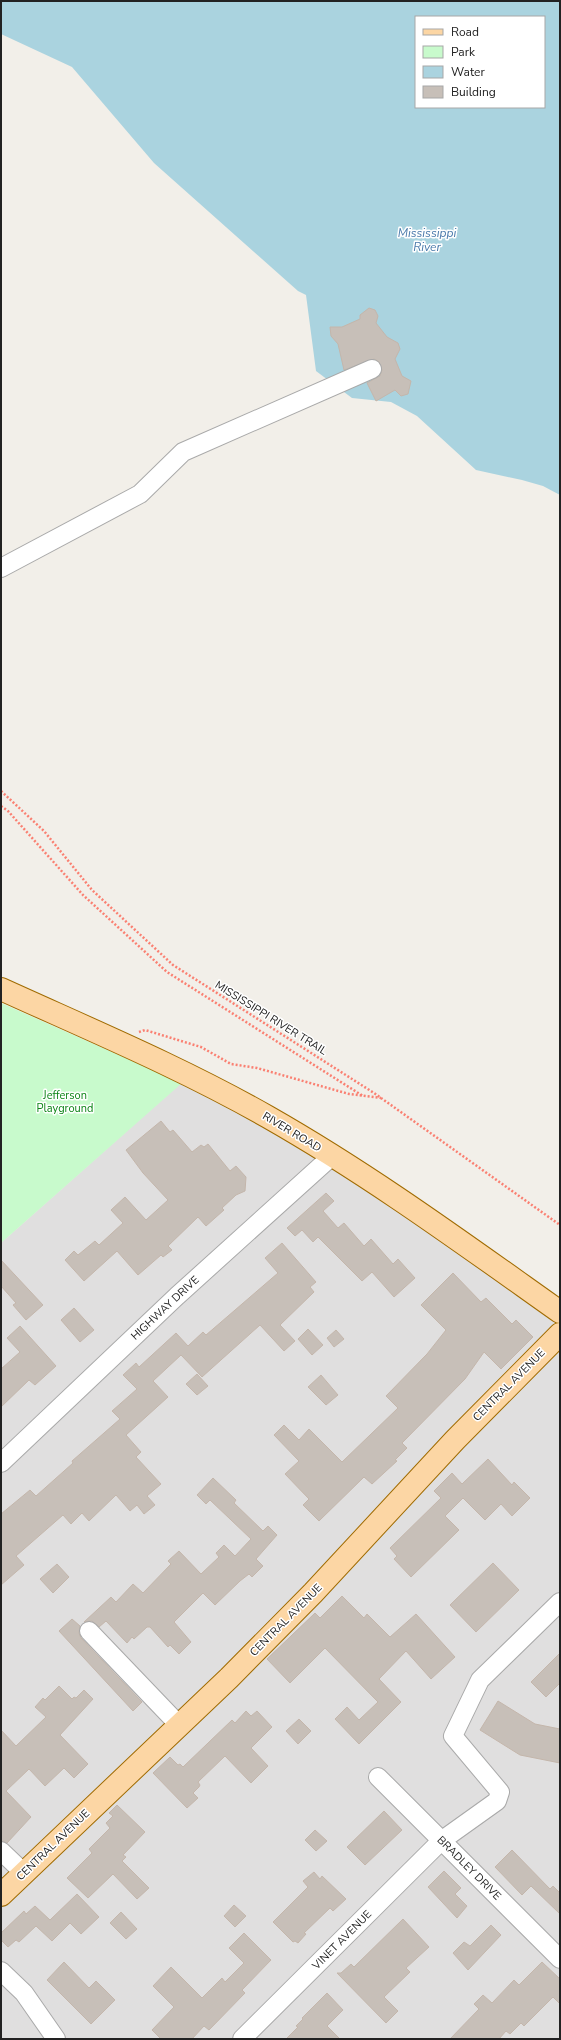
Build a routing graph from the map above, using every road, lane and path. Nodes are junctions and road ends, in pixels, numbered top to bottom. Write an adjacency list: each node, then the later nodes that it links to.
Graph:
1 (372, 369): 2 (street)
2 (1, 568)
3 (1, 791): 8 (path, MISSISSIPPI RIVER TRAIL)
4 (1, 806): 7 (path)
5 (1, 989): 6 (main road, RIVER ROAD)
6 (112, 1039): 7 (path); 9 (main road, RIVER ROAD)
7 (363, 1096): 8 (path)
8 (382, 1098): 10 (path, MISSISSIPPI RIVER TRAIL)
9 (332, 1156): 11 (main road, RIVER ROAD); 13 (street, HIGHWAY DRIVE)
10 (560, 1225)
11 (560, 1312)
12 (560, 1334): 16 (main road, CENTRAL AVENUE)
13 (1, 1463)
14 (560, 1602): 18 (street, VINET AVENUE)
15 (89, 1631): 16 (street)
16 (179, 1725): 20 (main road, CENTRAL AVENUE)
17 (378, 1777): 18 (street, BRADLEY DRIVE)
18 (441, 1841): 22 (street, BRADLEY DRIVE); 25 (street, VINET AVENUE)
19 (1, 1851): 20 (street)
20 (24, 1873): 21 (main road, CENTRAL AVENUE)
21 (1, 1895)
22 (560, 1959)
23 (1, 1971): 24 (street)
24 (56, 2039)
25 (242, 2039)

